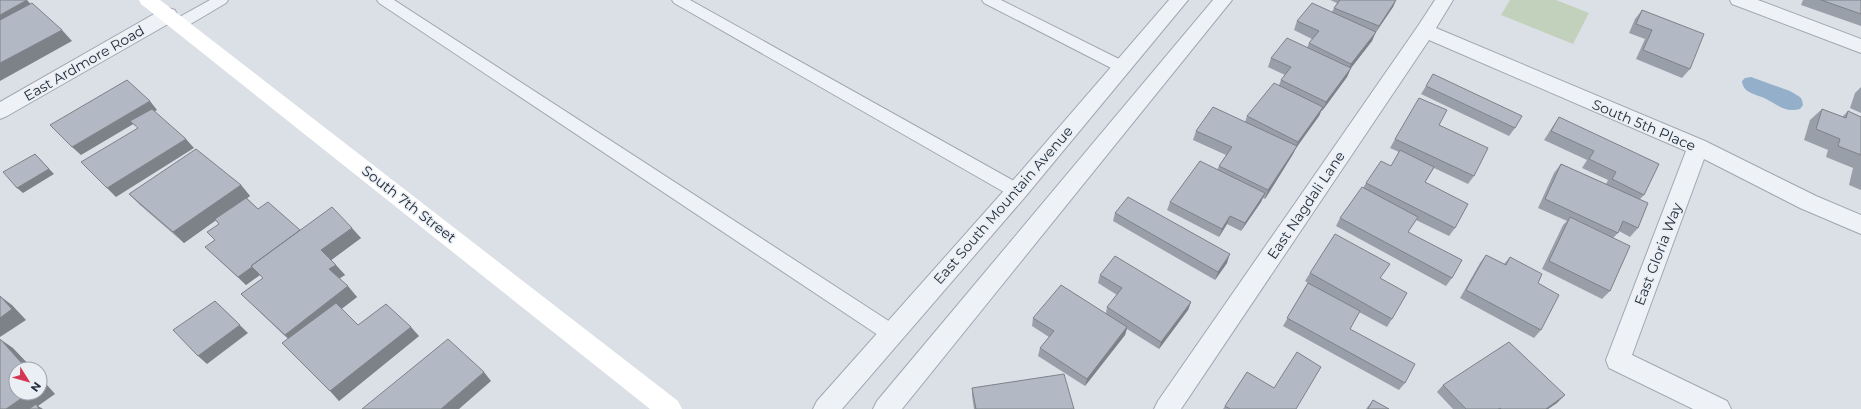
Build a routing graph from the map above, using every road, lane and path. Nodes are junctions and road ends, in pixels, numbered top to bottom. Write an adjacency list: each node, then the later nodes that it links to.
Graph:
1 (148, 0): 11 (main road, South 7th Street)
2 (221, 0): 11 (lane, East Ardmore Road)
3 (384, 0): 19 (lane)
4 (679, 0): 17 (lane)
5 (989, 0): 14 (lane)
6 (1179, 0): 14 (street, East South Mountain Avenue)
7 (1223, 0): 22 (street)
8 (1444, 0): 12 (street, East Nagdali Lane)
9 (1739, 0): 10 (street)
10 (1759, 3): 13 (street)
11 (174, 20): 15 (street, East Ardmore Road); 20 (main road, South 7th Street)
12 (1425, 31): 16 (street, South 5th Place); 23 (street, East Nagdali Lane)
13 (1861, 46)
14 (1122, 67): 17 (street, East South Mountain Avenue)
15 (0, 111)
16 (1698, 148): 18 (street, South 5th Place); 24 (street, East Gloria Way)
17 (1017, 191): 19 (street, East South Mountain Avenue)
18 (1861, 225)
19 (891, 333): 21 (street, East South Mountain Avenue)
20 (669, 409)
21 (826, 409)
22 (886, 409)
23 (1167, 409)
24 (1718, 409)

